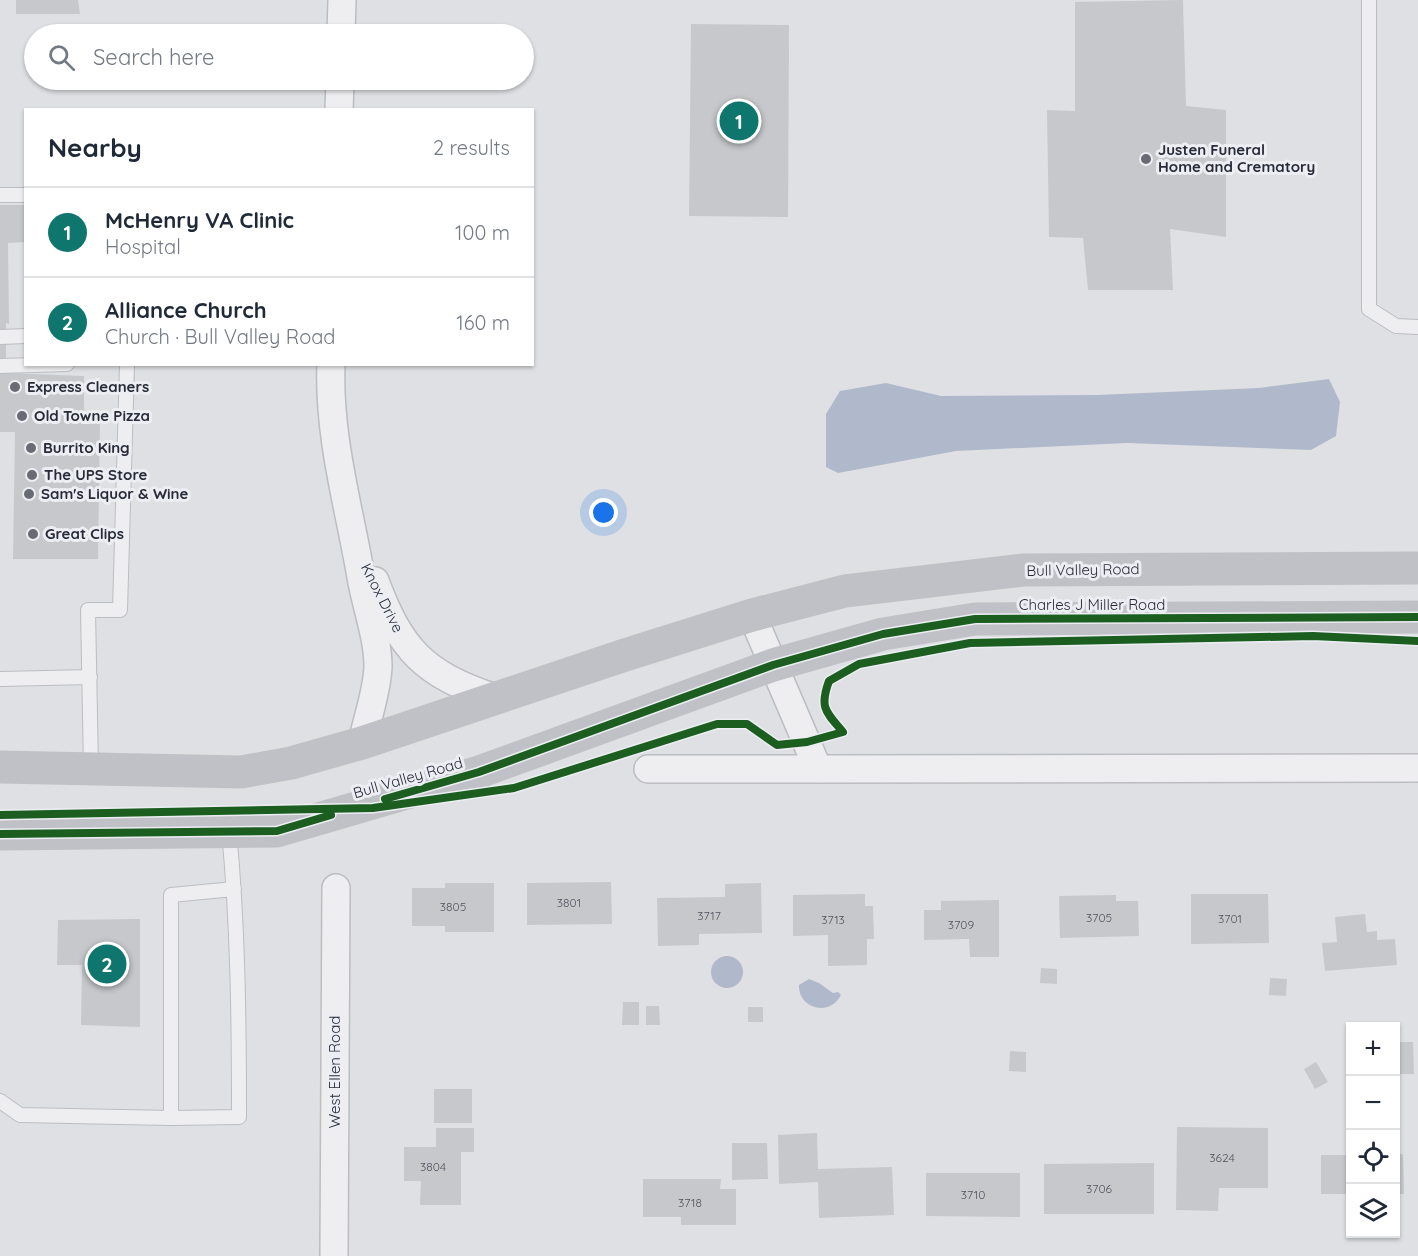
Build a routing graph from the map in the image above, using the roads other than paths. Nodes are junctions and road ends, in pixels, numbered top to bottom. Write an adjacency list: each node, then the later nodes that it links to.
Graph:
1 (342, 0): 3 (street)
2 (1369, 0): 8 (lane)
3 (341, 24)
4 (340, 90): 5 (street)
5 (339, 108)
6 (0, 195): 7 (lane)
7 (24, 195)
8 (1418, 327)
9 (24, 336): 10 (lane)
10 (0, 337)
11 (24, 365): 12 (lane)
12 (0, 366)
13 (127, 366): 20 (lane)
14 (331, 366): 15 (street, Knox Drive)
15 (359, 554): 22 (street, Knox Drive); 23 (street, Knox Drive)
16 (1418, 568): 17 (street, Bull Valley Road)
17 (752, 615): 19 (street); 22 (street, Bull Valley Road)
18 (1418, 617): 19 (street, Charles J Miller Road)
19 (773, 665): 28 (street); 29 (street, Bull Valley Road)
20 (90, 677): 21 (lane); 25 (lane)
21 (0, 679)
22 (495, 698): 23 (street, Bull Valley Road)
23 (362, 743): 25 (street, Bull Valley Road)
24 (0, 767): 25 (street, Bull Valley Road)
25 (91, 768)
26 (1418, 768): 28 (street)
27 (648, 769): 28 (street)
28 (818, 769)
29 (229, 831): 30 (street, Bull Valley Road); 32 (lane)
30 (0, 834)
31 (336, 888): 35 (street, West Ellen Road)
32 (234, 889): 34 (lane); 34 (lane)
33 (0, 1101): 34 (lane)
34 (171, 1118)
35 (334, 1256)

